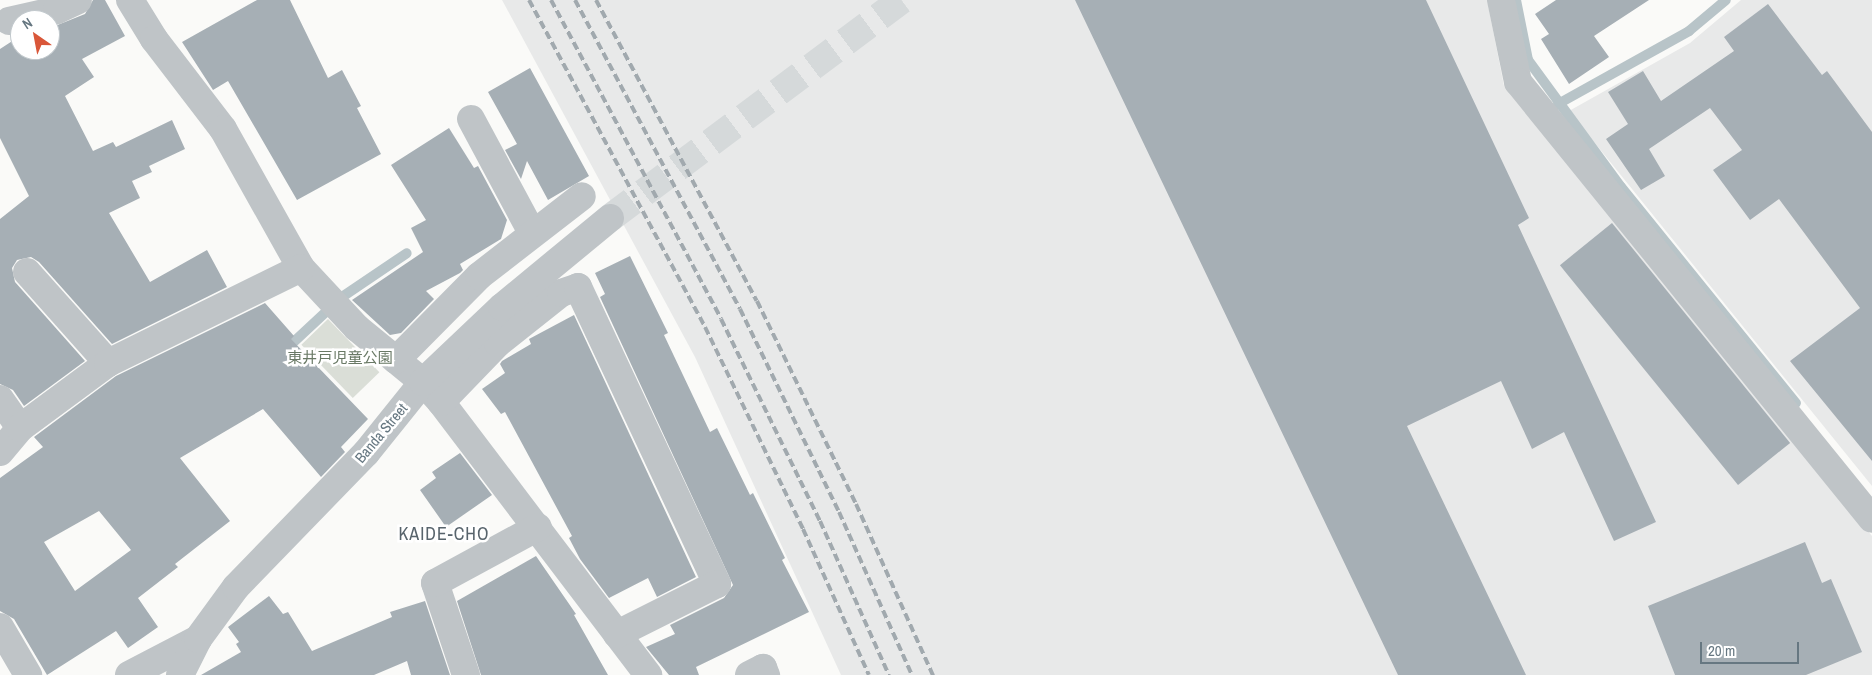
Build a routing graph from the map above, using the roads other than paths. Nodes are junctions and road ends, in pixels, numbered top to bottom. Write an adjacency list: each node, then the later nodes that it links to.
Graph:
1 (78, 0): 4 (street)
2 (130, 0): 9 (street)
3 (1502, 0): 17 (street)
4 (9, 20)
5 (471, 119): 8 (street)
6 (582, 196): 8 (street)
7 (610, 218): 13 (street, Banda Street)
8 (532, 233): 11 (street)
9 (301, 268): 11 (street); 12 (street)
10 (27, 272): 12 (street)
11 (396, 360): 13 (street)
12 (108, 363): 15 (street)
13 (432, 392): 18 (street); 20 (street); 21 (street, Banda Street)
14 (0, 399): 15 (street)
15 (20, 428): 16 (street)
16 (0, 452)
17 (1872, 519)
18 (538, 527): 20 (street); 25 (street)
19 (0, 628): 22 (street)
20 (617, 634): 26 (street)
21 (198, 639): 23 (street); 24 (street, Banda Street)
22 (28, 675)
23 (129, 675)
24 (180, 675)
25 (466, 675)
26 (648, 675)
27 (749, 675): 28 (street)
28 (766, 675)

